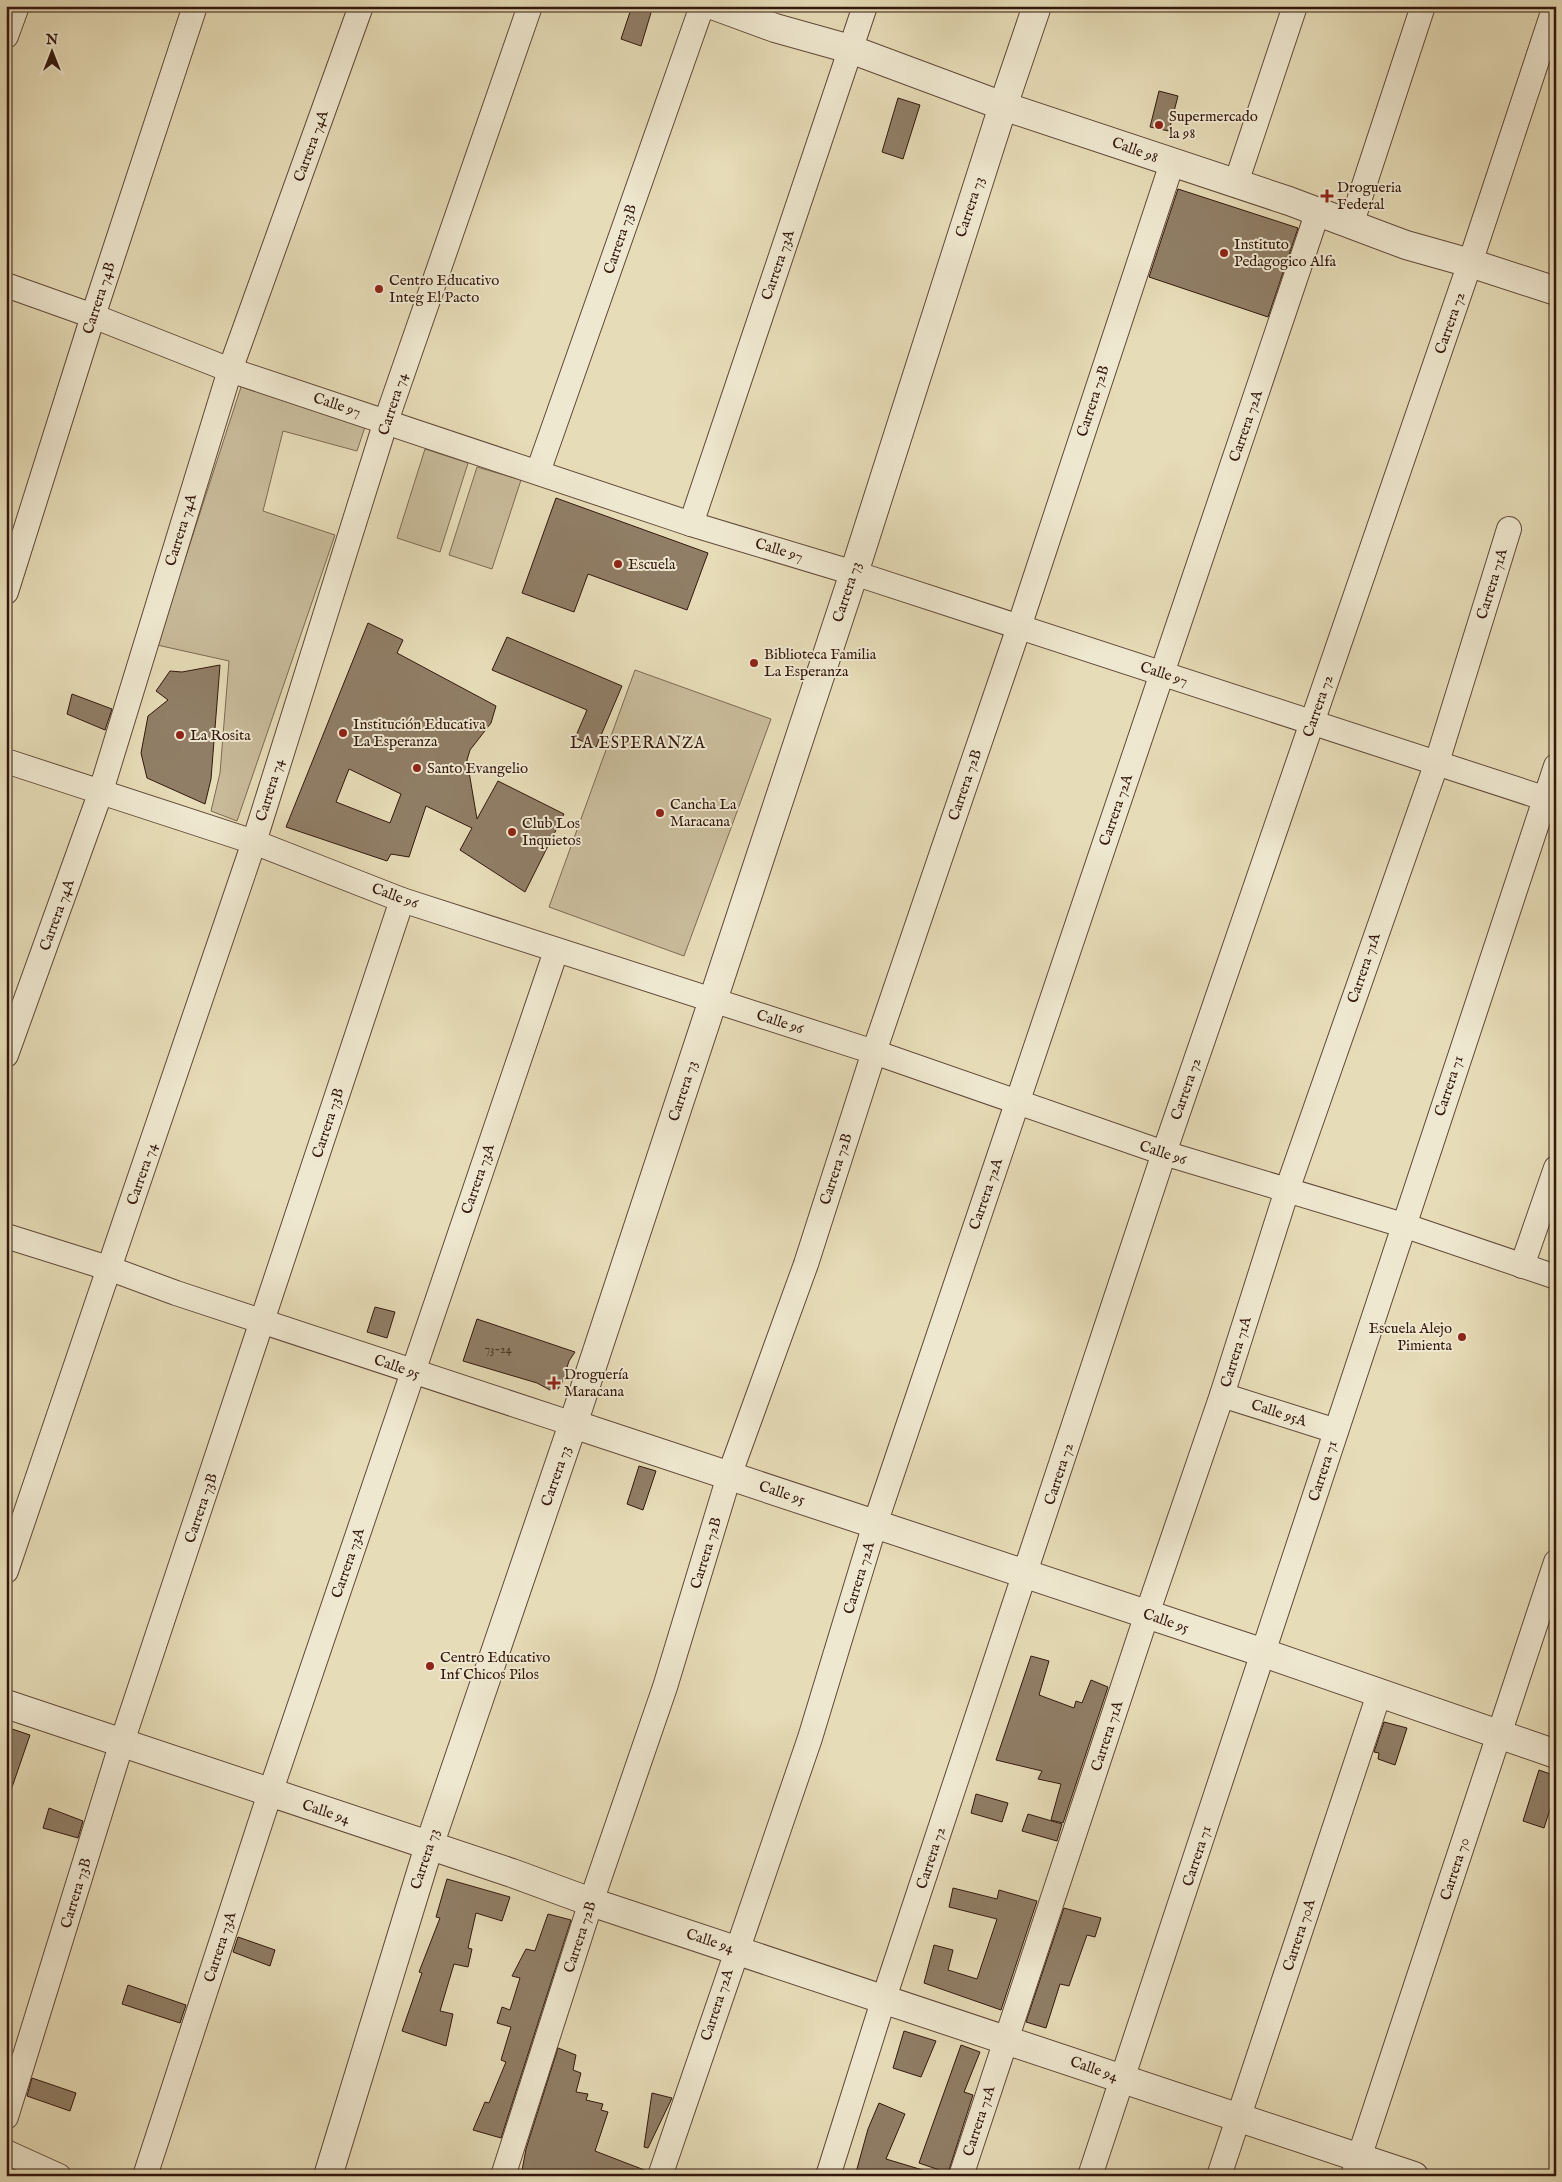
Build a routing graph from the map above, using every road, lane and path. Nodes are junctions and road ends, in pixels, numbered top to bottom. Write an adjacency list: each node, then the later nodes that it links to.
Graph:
1 (16, 6): 12 (street)
2 (195, 6): 22 (street, Carrera 74B)
3 (361, 6): 23 (street, Carrera 74A)
4 (530, 6): 24 (street, Carrera 74)
5 (702, 6): 25 (street, Carrera 73B)
6 (715, 6): 13 (street, Calle 98)
7 (865, 6): 13 (street, Carrera 73A)
8 (1037, 6): 14 (street, Carrera 73)
9 (1295, 6): 16 (street)
10 (1423, 6): 18 (street)
11 (1554, 6): 19 (street, Carrera 72)
12 (6, 36)
13 (850, 49): 14 (street, Calle 98); 26 (street, Carrera 73A)
14 (1002, 106): 15 (street, Calle 98); 28 (street, Carrera 73)
15 (1172, 163): 16 (street, Calle 98); 30 (street, Carrera 72B)
16 (1236, 183): 17 (street, Calle 98)
17 (1318, 214): 18 (street, Calle 98); 31 (street, Carrera 72A)
18 (1351, 225): 19 (street, Calle 98)
19 (1470, 263): 21 (street, Calle 98); 32 (street, Carrera 72)
20 (6, 286): 22 (street, Calle 97)
21 (1556, 291)
22 (93, 316): 23 (street, Calle 97); 29 (street, Carrera 74B)
23 (230, 370): 24 (street, Calle 97); 36 (street, Carrera 74A)
24 (386, 421): 25 (street, Calle 97); 38 (street, Carrera 74)
25 (538, 472): 26 (street, Calle 97)
26 (691, 524): 28 (street, Calle 97)
27 (1509, 529): 34 (street, Carrera 71A)
28 (854, 573): 30 (street, Calle 97); 41 (street, Carrera 73)
29 (6, 592)
30 (1019, 627): 31 (street, Calle 97); 42 (street, Carrera 72B)
31 (1162, 674): 32 (street, Calle 97); 44 (street, Carrera 72A)
32 (1312, 721): 34 (street, Calle 97); 45 (street, Carrera 72)
33 (6, 761): 36 (street, Calle 96)
34 (1436, 762): 37 (street, Calle 97); 47 (street, Carrera 71A)
35 (1556, 766): 37 (street, Carrera 71)
36 (100, 794): 38 (street, Calle 96); 43 (street, Carrera 74A)
37 (1550, 800): 48 (street, Carrera 71)
38 (254, 842): 39 (street, Calle 96); 51 (street, Carrera 74)
39 (402, 900): 40 (street, Calle 96); 53 (street, Carrera 73B)
40 (556, 951): 41 (street, Calle 96); 54 (street, Carrera 73A)
41 (713, 1001): 42 (street, Calle 96); 56 (street, Carrera 73)
42 (874, 1052): 44 (street, Calle 96); 58 (street, Carrera 72B)
43 (6, 1055)
44 (1016, 1104): 45 (street, Calle 96); 59 (street, Carrera 72A)
45 (1164, 1153): 47 (street, Calle 96); 62 (street, Carrera 72)
46 (1556, 1168): 50 (street)
47 (1287, 1190): 48 (street, Calle 96); 55 (street, Carrera 71A)
48 (1403, 1225): 50 (street, Calle 96); 57 (street, Carrera 71)
49 (6, 1236): 51 (street, Calle 95)
50 (1522, 1266): 52 (street, Calle 96)
51 (111, 1268): 53 (street, Calle 95); 61 (street, Carrera 74)
52 (1556, 1277)
53 (263, 1322): 54 (street, Calle 95); 68 (street, Carrera 73B)
54 (412, 1372): 56 (street, Calle 95); 70 (street, Carrera 73A)
55 (1222, 1395): 57 (street, Calle 95A); 63 (street, Carrera 71A)
56 (573, 1424): 58 (street, Calle 95); 71 (street, Carrera 73)
57 (1336, 1431): 64 (street, Carrera 71)
58 (730, 1476): 59 (street, Calle 95); 72 (street, Carrera 72B)
59 (875, 1524): 62 (street, Calle 95); 73 (street, Carrera 72A)
60 (1556, 1562): 67 (street, Carrera 70)
61 (6, 1571)
62 (1026, 1574): 63 (street, Calle 95); 74 (street, Carrera 72)
63 (1147, 1614): 64 (street, Calle 95); 75 (street, Carrera 71A)
64 (1264, 1653): 65 (street, Calle 95); 76 (street, Carrera 71)
65 (1378, 1694): 67 (street, Calle 95); 78 (street, Carrera 70A)
66 (6, 1704): 68 (street, Calle 94)
67 (1500, 1734): 69 (street, Calle 95); 80 (street, Carrera 70)
68 (122, 1742): 70 (street, Calle 94); 77 (street, Carrera 73B)
69 (1556, 1754)
70 (270, 1793): 71 (street, Calle 94); 82 (street, Carrera 73A)
71 (429, 1846): 72 (street, Calle 94); 83 (street, Carrera 73)
72 (591, 1902): 73 (street, Calle 94); 84 (street, Carrera 72B)
73 (736, 1949): 74 (street, Calle 94); 85 (street, Carrera 72A)
74 (884, 1998): 75 (street, Calle 94); 86 (street, Carrera 72)
75 (1006, 2040): 76 (street, Calle 94); 87 (street, Carrera 71A)
76 (1123, 2079): 78 (street, Calle 94); 88 (street, Carrera 71)
77 (6, 2117)
78 (1238, 2118): 80 (street, Calle 94); 89 (street, Carrera 70A)
79 (6, 2152): 81 (street)
80 (1356, 2166): 90 (street, Calle 94)
81 (60, 2176)
82 (145, 2176)
83 (328, 2176)
84 (503, 2176)
85 (660, 2176)
86 (828, 2176)
87 (961, 2176)
88 (1090, 2176)
89 (1219, 2176)
90 (1414, 2176)

